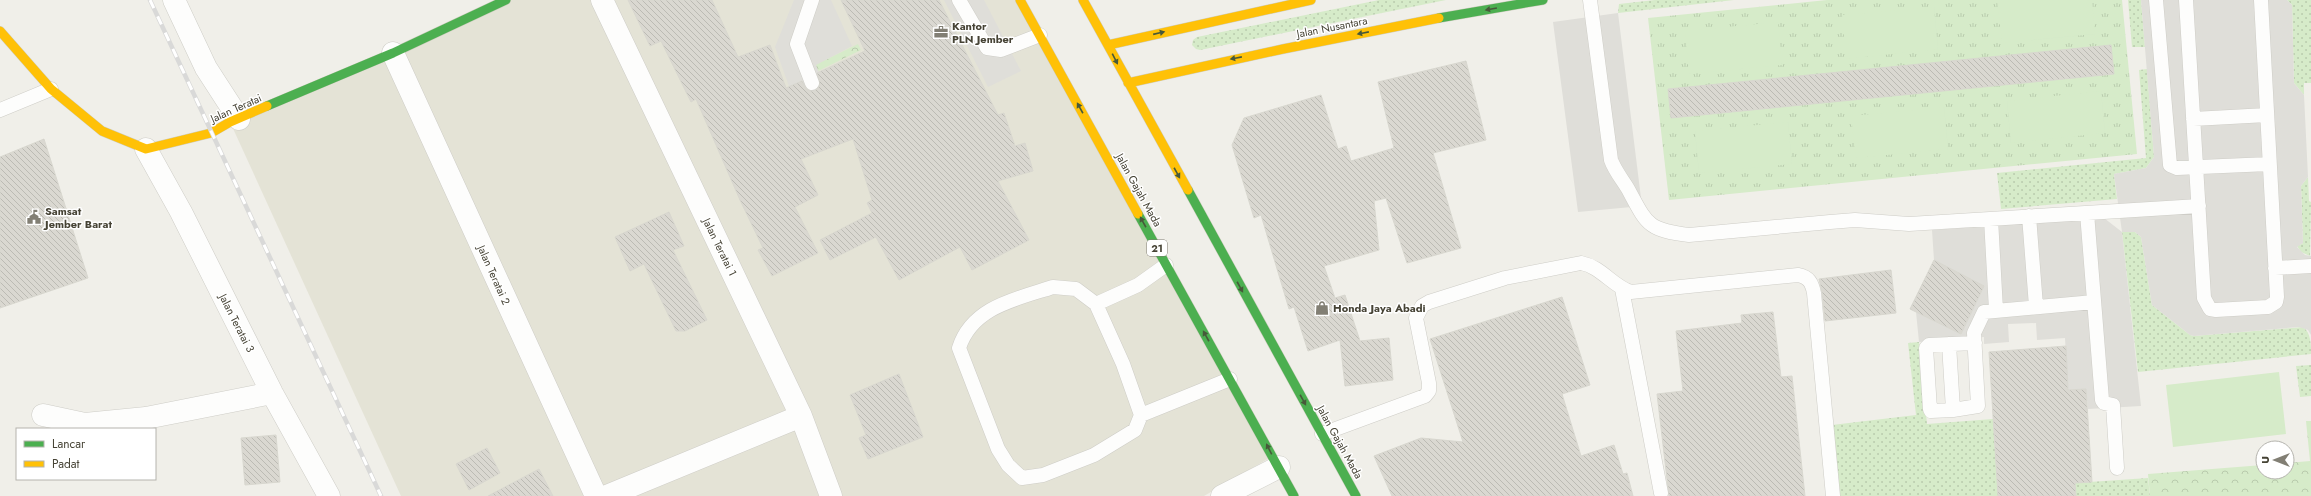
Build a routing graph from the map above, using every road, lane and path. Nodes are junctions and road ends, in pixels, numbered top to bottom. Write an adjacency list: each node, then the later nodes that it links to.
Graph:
1 (174, 0): 23 (street)
2 (506, 0): 17 (main road, Jalan Teratai)
3 (602, 0): 47 (street, Jalan Teratai 1)
4 (812, 0): 18 (lane)
5 (959, 0): 15 (lane)
6 (1020, 0): 15 (main road, Jalan Gajah Mada / 21)
7 (1083, 0): 16 (main road, Jalan Gajah Mada)
8 (1311, 0): 16 (main road, one-way to 8)
9 (1543, 0): 19 (main road, Jalan Nusantara, one-way to 19)
10 (1590, 0): 31 (lane)
11 (2156, 0): 27 (lane)
12 (2186, 0): 24 (lane)
13 (2261, 0): 22 (lane)
14 (0, 30): 20 (main road)
15 (1040, 35): 32 (main road, Jalan Gajah Mada / 21, one-way to 15)
16 (1108, 45): 19 (main road, Jalan Gajah Mada, one-way to 19)
17 (393, 53): 23 (main road, Jalan Teratai); 53 (street, Jalan Teratai 2)
18 (812, 83)
19 (1128, 83): 48 (main road, Jalan Gajah Mada, one-way to 48)
20 (51, 89): 21 (lane); 25 (main road)
21 (0, 110)
22 (2267, 115): 24 (lane); 26 (lane)
23 (239, 119): 25 (main road, Jalan Teratai)
24 (2193, 119): 27 (lane)
25 (146, 149): 43 (street, Jalan Teratai 3)
26 (2269, 164): 27 (lane); 34 (lane)
27 (2196, 167): 28 (lane)
28 (2199, 206): 29 (lane); 34 (lane)
29 (2087, 213): 30 (lane); 36 (lane)
30 (2029, 216): 31 (lane); 38 (lane)
31 (1991, 219): 39 (lane)
32 (1166, 265): 37 (lane); 42 (main road, Jalan Gajah Mada / 21, one-way to 32)
33 (2311, 266): 34 (lane)
34 (2275, 268)
35 (1622, 289): 48 (lane); 51 (lane); 59 (lane)
36 (2094, 302): 38 (lane); 50 (lane)
37 (1096, 304): 46 (lane); 46 (lane)
38 (2036, 306): 39 (lane)
39 (1996, 310): 40 (lane)
40 (1975, 343): 41 (lane); 44 (lane)
41 (1949, 344): 44 (lane); 44 (lane)
42 (1230, 379): 46 (lane); 49 (main road, Jalan Gajah Mada / 21, one-way to 42)
43 (272, 393): 45 (street); 52 (street, Jalan Teratai 3)
44 (1953, 410)
45 (43, 415)
46 (1141, 415)
47 (801, 416): 54 (street); 55 (street, Jalan Teratai 1)
48 (1322, 434): 58 (main road, Jalan Gajah Mada)
49 (1279, 467): 56 (street); 57 (main road, Jalan Gajah Mada / 21)
50 (2118, 468)
51 (1661, 493)
52 (329, 496)
53 (596, 496)
54 (607, 496)
55 (831, 496)
56 (1222, 496)
57 (1294, 496)
58 (1356, 496)
59 (1833, 496)

